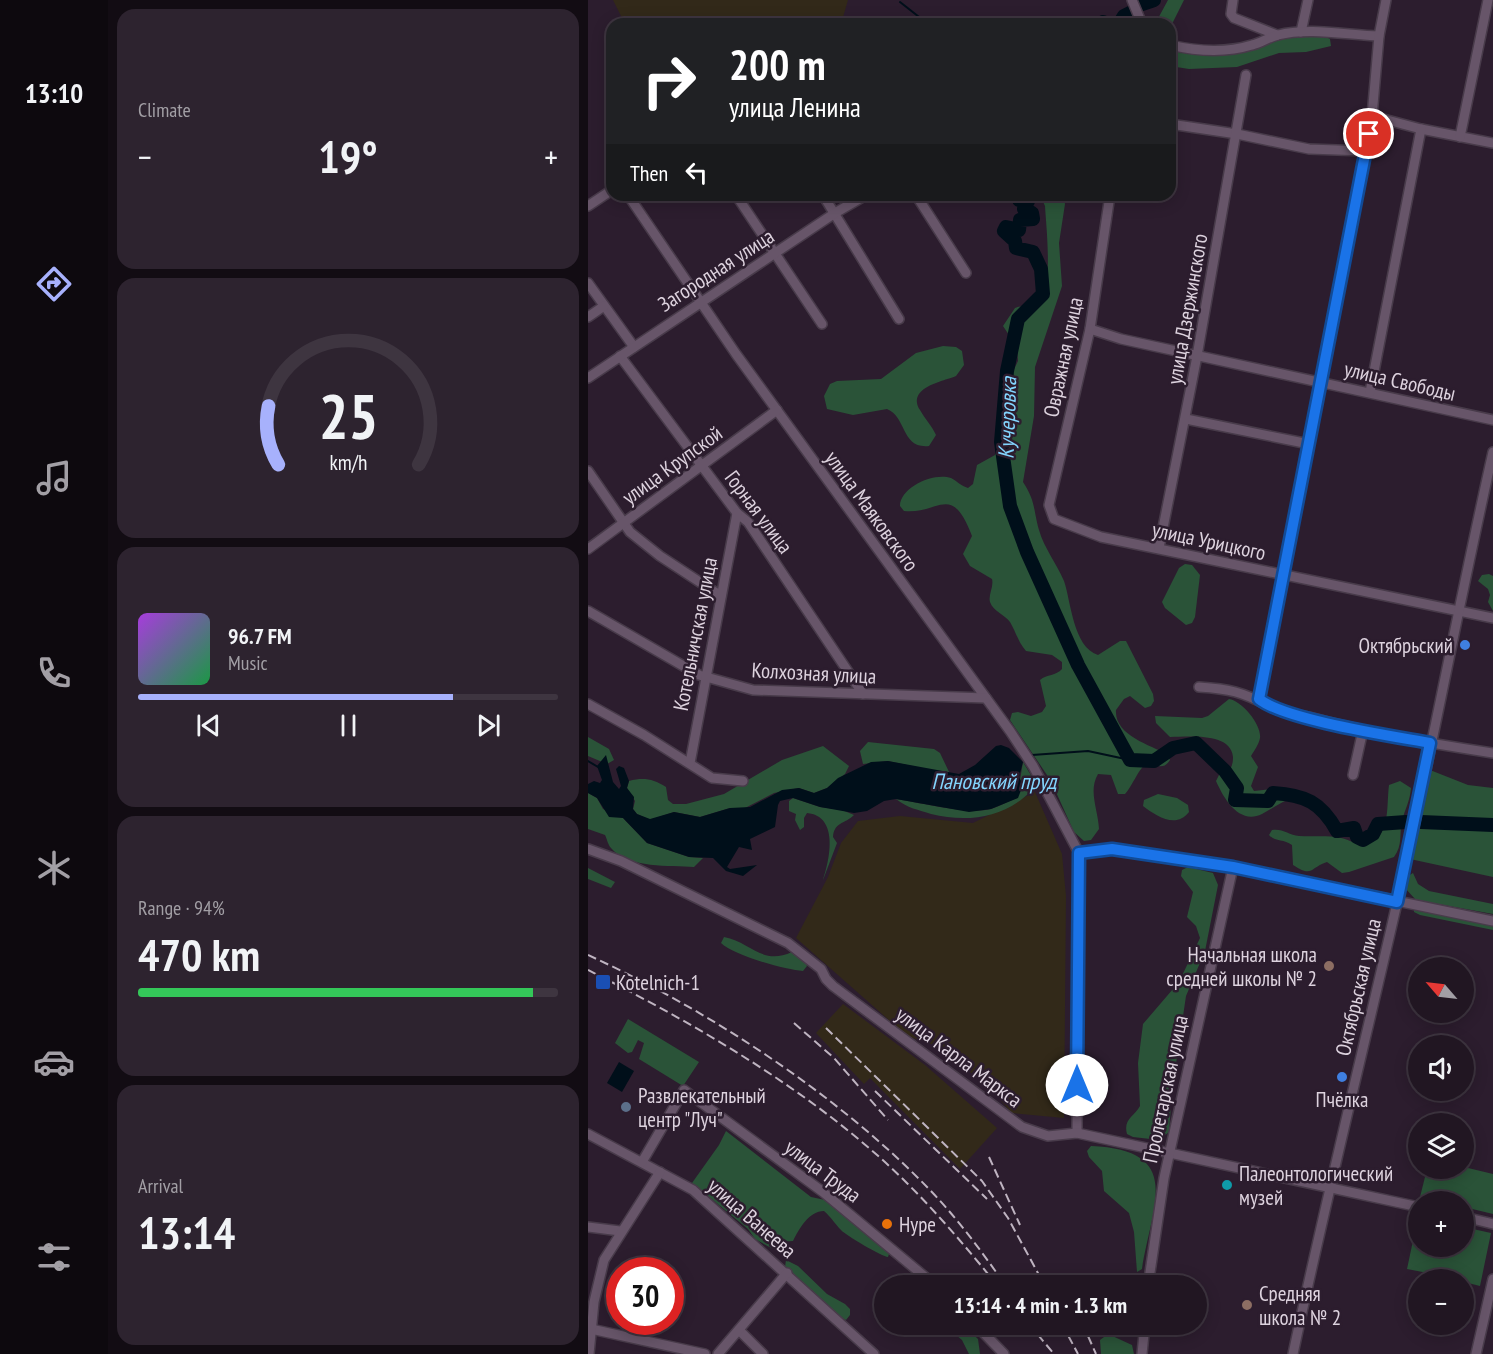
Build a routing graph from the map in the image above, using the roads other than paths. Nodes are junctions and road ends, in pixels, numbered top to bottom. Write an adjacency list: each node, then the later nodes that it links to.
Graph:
1 (1132, 0): 6 (street)
2 (1233, 0): 8 (street)
3 (1308, 0): 7 (street)
4 (1386, 0): 9 (street)
5 (1488, 0): 16 (street)
6 (1140, 18)
7 (1301, 32): 8 (street); 9 (street)
8 (1277, 35): 10 (street)
9 (1379, 36): 12 (street)
10 (1176, 46)
11 (1246, 75): 15 (street, улица Дзержинского)
12 (1372, 116): 14 (street); 18 (street)
13 (1176, 125): 15 (street)
14 (1421, 129): 16 (street); 42 (street)
15 (1237, 134): 18 (street); 39 (street, улица Дзержинского)
16 (1460, 137): 17 (street)
17 (1493, 143)
18 (1365, 151): 41 (street)
19 (606, 194): 26 (street)
20 (632, 201): 31 (street, улица Маяковского)
21 (740, 201): 28 (street)
22 (827, 201): 27 (street)
23 (856, 201): 27 (street, Загородная улица)
24 (920, 201): 29 (street)
25 (1109, 201): 36 (street, Овражная улица)
26 (588, 206)
27 (835, 213): 28 (street, Загородная улица); 34 (street)
28 (775, 254): 31 (street, Загородная улица); 35 (street)
29 (966, 273)
30 (588, 283): 32 (street)
31 (700, 302): 37 (street, Загородная улица); 43 (street, улица Маяковского)
32 (604, 306): 33 (street); 37 (street)
33 (588, 317)
34 (899, 319)
35 (822, 324)
36 (1090, 329): 39 (street, улица Свободы); 52 (street, Овражная улица)
37 (634, 347): 38 (street, Загородная улица)
38 (620, 356): 40 (street, Загородная улица); 48 (street, Горная улица)
39 (1197, 356): 41 (street, улица Свободы); 44 (street, улица Дзержинского)
40 (588, 378)
41 (1320, 380): 42 (street, улица Свободы); 46 (street)
42 (1370, 392): 45 (street, улица Свободы)
43 (777, 410): 48 (street, улица Крупской); 63 (street, улица Маяковского)
44 (1186, 419): 46 (street); 53 (street, улица Дзержинского)
45 (1493, 420)
46 (1309, 444): 55 (street)
47 (1493, 453): 57 (street, Октябрьская улица)
48 (701, 466): 50 (street, Горная улица); 51 (street, улица Крупской)
49 (588, 471): 51 (street)
50 (736, 513): 56 (street, Котельничская улица); 62 (street, Горная улица)
51 (624, 522): 54 (street, улица Крупской); 56 (street)
52 (1059, 523): 53 (street, улица Урицкого)
53 (1159, 548): 55 (street, улица Урицкого)
54 (588, 549)
55 (1283, 574): 57 (street, улица Урицкого); 64 (street)
56 (721, 596): 60 (street, Котельничская улица)
57 (1457, 610): 59 (street, улица Урицкого); 67 (street, Октябрьская улица)
58 (588, 611): 60 (street, Колхозная улица)
59 (1493, 618)
60 (706, 678): 62 (street, Колхозная улица); 69 (street, Котельничская улица)
61 (1199, 687): 64 (street)
62 (863, 694): 63 (street, Колхозная улица)
63 (986, 698): 73 (street, улица Маяковского)
64 (1259, 699): 66 (street)
65 (588, 704): 69 (street)
66 (1363, 730): 67 (street); 70 (street)
67 (1430, 743): 68 (street); 75 (street, Октябрьская улица)
68 (1493, 753)
69 (690, 764): 71 (street)
70 (1353, 775)
71 (743, 781)
72 (588, 849): 77 (street, улица Карла Маркса)
73 (1079, 853): 74 (street); 77 (street)
74 (1233, 867): 75 (street); 79 (street, Пролетарская улица)
75 (1397, 902): 76 (street); 82 (street, Октябрьская улица)
76 (1493, 921)
77 (1077, 1133): 79 (street, улица Карла Маркса)
78 (588, 1134): 80 (street, улица Ванеева)
79 (1171, 1152): 82 (street, улица Карла Маркса); 90 (street, Пролетарская улица)
80 (642, 1162): 81 (street, улица Ванеева); 89 (street, улица Труда)
81 (660, 1172): 87 (street); 88 (street, улица Ванеева)
82 (1329, 1186): 83 (street, улица Карла Маркса); 103 (street, Октябрьская улица)
83 (1408, 1204)
84 (1474, 1219): 85 (street)
85 (1493, 1224)
86 (588, 1227): 87 (street)
87 (620, 1231): 92 (street)
88 (787, 1273): 93 (street); 100 (street, улица Ванеева)
89 (923, 1275)
90 (1150, 1275)
91 (1493, 1279): 104 (street)
92 (591, 1329): 96 (street); 97 (street)
93 (739, 1330): 98 (street); 99 (street)
94 (986, 1335): 101 (street)
95 (1144, 1335): 102 (street)
96 (589, 1354)
97 (705, 1354)
98 (718, 1354)
99 (763, 1354)
100 (874, 1354)
101 (1004, 1354)
102 (1142, 1354)
103 (1293, 1354)
104 (1476, 1354)

